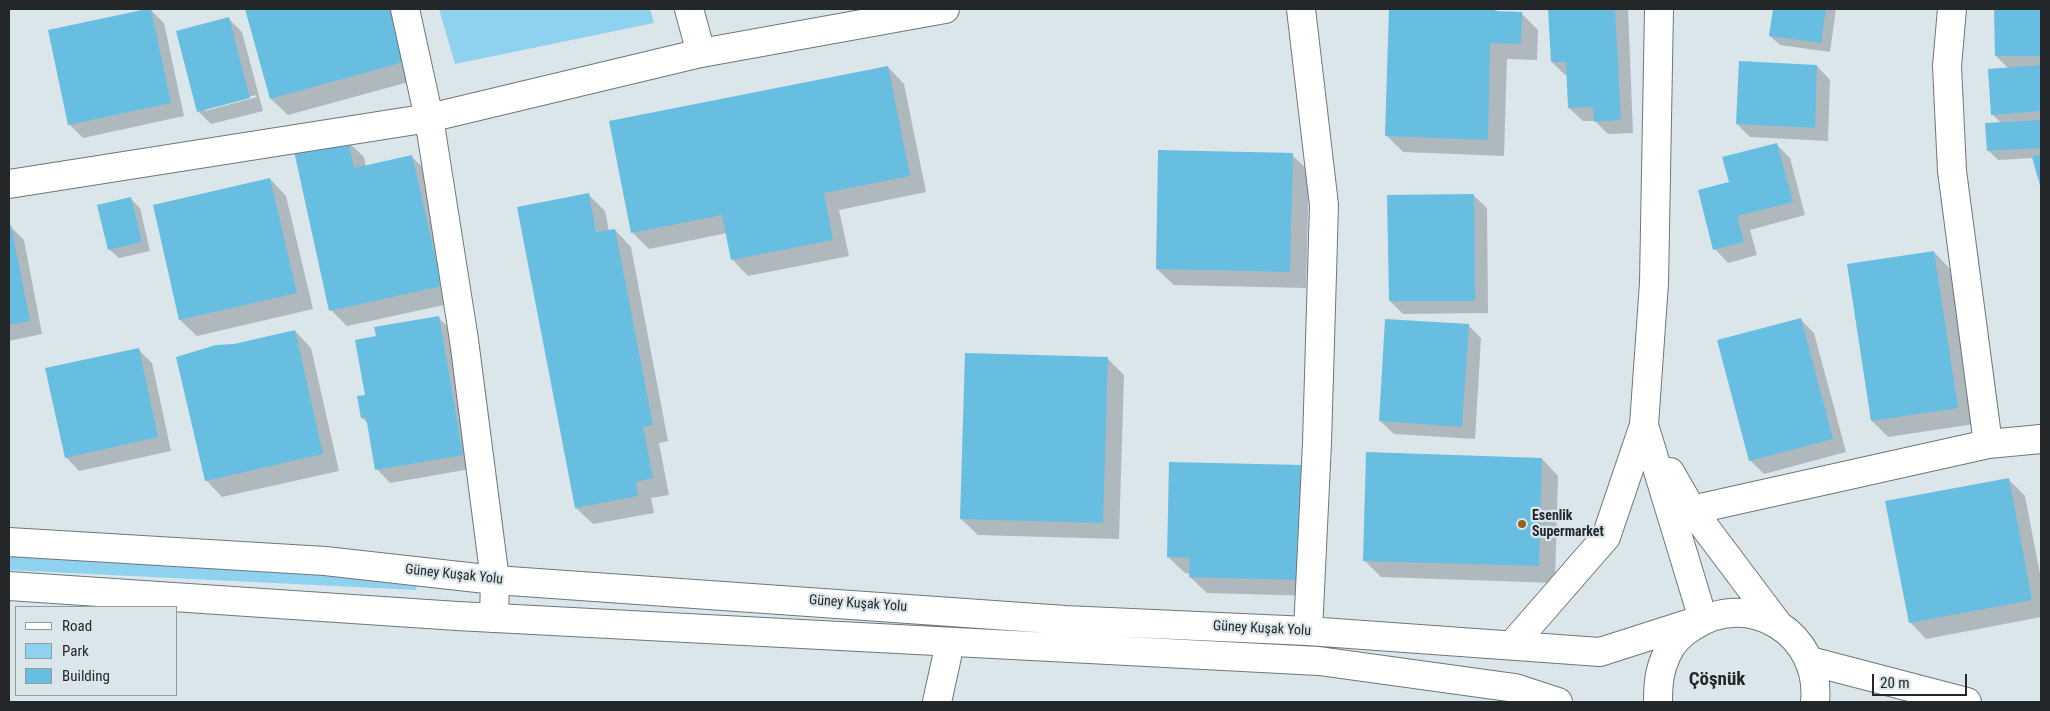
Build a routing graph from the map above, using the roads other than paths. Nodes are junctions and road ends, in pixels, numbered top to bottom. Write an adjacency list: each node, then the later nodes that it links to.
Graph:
1 (405, 9): 8 (street)
2 (689, 9): 7 (street)
3 (945, 9): 7 (street)
4 (1301, 9): 20 (street)
5 (1659, 9): 10 (street)
6 (1952, 9): 12 (street)
7 (700, 53): 8 (street)
8 (429, 118): 9 (street); 15 (street)
9 (9, 184)
10 (1644, 425): 13 (street); 18 (street); 22 (street)
11 (2041, 439): 12 (street)
12 (1988, 444): 13 (street)
13 (1692, 510): 19 (street)
14 (9, 542): 15 (street, Güney Kuşak Yolu)
15 (495, 580): 17 (street); 20 (street, Güney Kuşak Yolu)
16 (9, 586): 17 (street)
17 (494, 618): 21 (street)
18 (1703, 619): 19 (street, Güney Kuşak Yolu); 22 (street, Güney Kuşak Yolu); 26 (street)
19 (1777, 623): 23 (street)
20 (1308, 631): 22 (street, Güney Kuşak Yolu)
21 (950, 643): 24 (street); 25 (street)
22 (1512, 645)
23 (1810, 660): 27 (street); 28 (street)
24 (937, 702)
25 (1558, 702)
26 (1658, 702)
27 (1815, 702)
28 (1967, 702)

